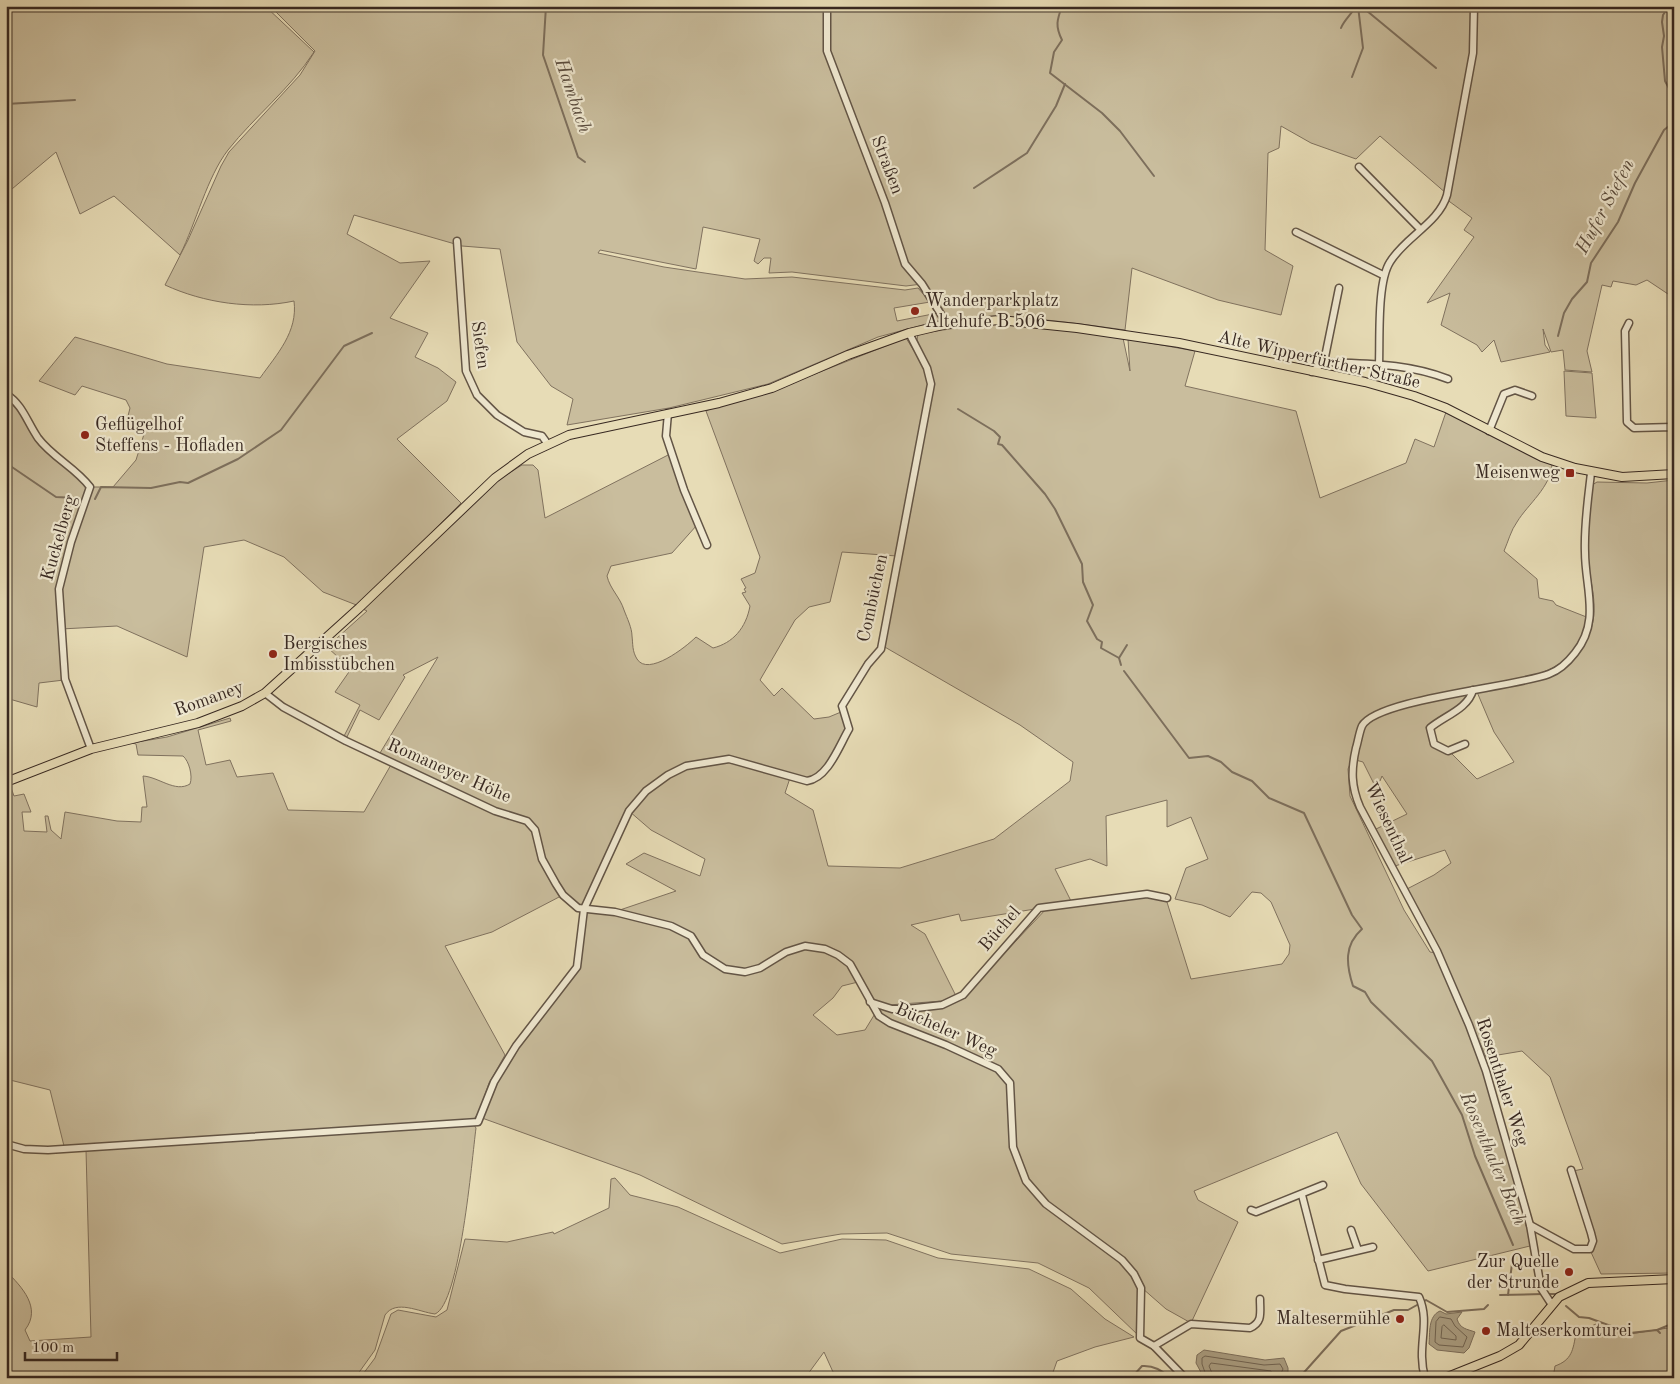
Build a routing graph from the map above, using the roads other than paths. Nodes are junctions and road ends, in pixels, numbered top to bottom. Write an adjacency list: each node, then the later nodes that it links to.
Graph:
1 (827, 6): 10 (street, Straßen)
2 (1474, 6): 4 (street)
3 (1359, 167): 4 (street)
4 (1420, 229): 7 (street)
5 (1296, 232): 7 (street)
6 (457, 241): 22 (street, Siefen)
7 (1383, 275): 13 (street)
8 (1338, 288): 12 (street)
9 (1629, 323): 19 (street)
10 (947, 324): 11 (main road, Alte Wipperfürther Straße); 14 (main road, Alte Wipperfürther Straße)
11 (909, 333): 18 (main road, Alte Wipperfürther Straße); 32 (street, Combüchen)
12 (1324, 362): 13 (street); 14 (street)
13 (1379, 364): 15 (street)
14 (1312, 372): 20 (main road, Alte Wipperfürther Straße)
15 (1448, 379)
16 (6, 394): 29 (street, Kuckelberg)
17 (1532, 396): 20 (street)
18 (668, 412): 22 (main road, Romaney); 25 (street)
19 (1674, 427): 21 (street)
20 (1488, 430): 23 (main road, Alte Wipperfürther Straße)
21 (1674, 435)
22 (547, 443): 27 (main road, Romaney)
23 (1591, 473): 24 (main road, Alte Wipperfürther Straße); 26 (street, Wiesenthal)
24 (1674, 474)
25 (707, 545)
26 (1473, 690): 28 (street); 33 (street, Wiesenthal)
27 (265, 693): 29 (main road, Romaney); 32 (street, Romaneyer Höhe)
28 (1465, 744)
29 (91, 749): 30 (main road, Romaney)
30 (6, 782)
31 (1167, 898): 34 (street, Büchel)
32 (584, 909): 34 (street, Bücheler Weg); 35 (street)
33 (1437, 951): 40 (street, Rosenthaler Weg)
34 (870, 1002): 48 (street, Bücheler Weg)
35 (6, 1144)
36 (1571, 1170): 40 (street)
37 (1323, 1185): 38 (street)
38 (1302, 1195): 39 (street); 44 (street)
39 (1251, 1210)
40 (1530, 1225): 47 (street, Rosenthaler Weg)
41 (1352, 1230): 43 (street)
42 (1373, 1247): 43 (street)
43 (1358, 1250): 44 (street)
44 (1318, 1260): 50 (street)
45 (1674, 1279): 47 (main road)
46 (1260, 1299): 48 (street)
47 (1551, 1302): 51 (main road)
48 (1154, 1346): 49 (street, Bücheler Weg)
49 (1185, 1378)
50 (1425, 1378)
51 (1445, 1378)

